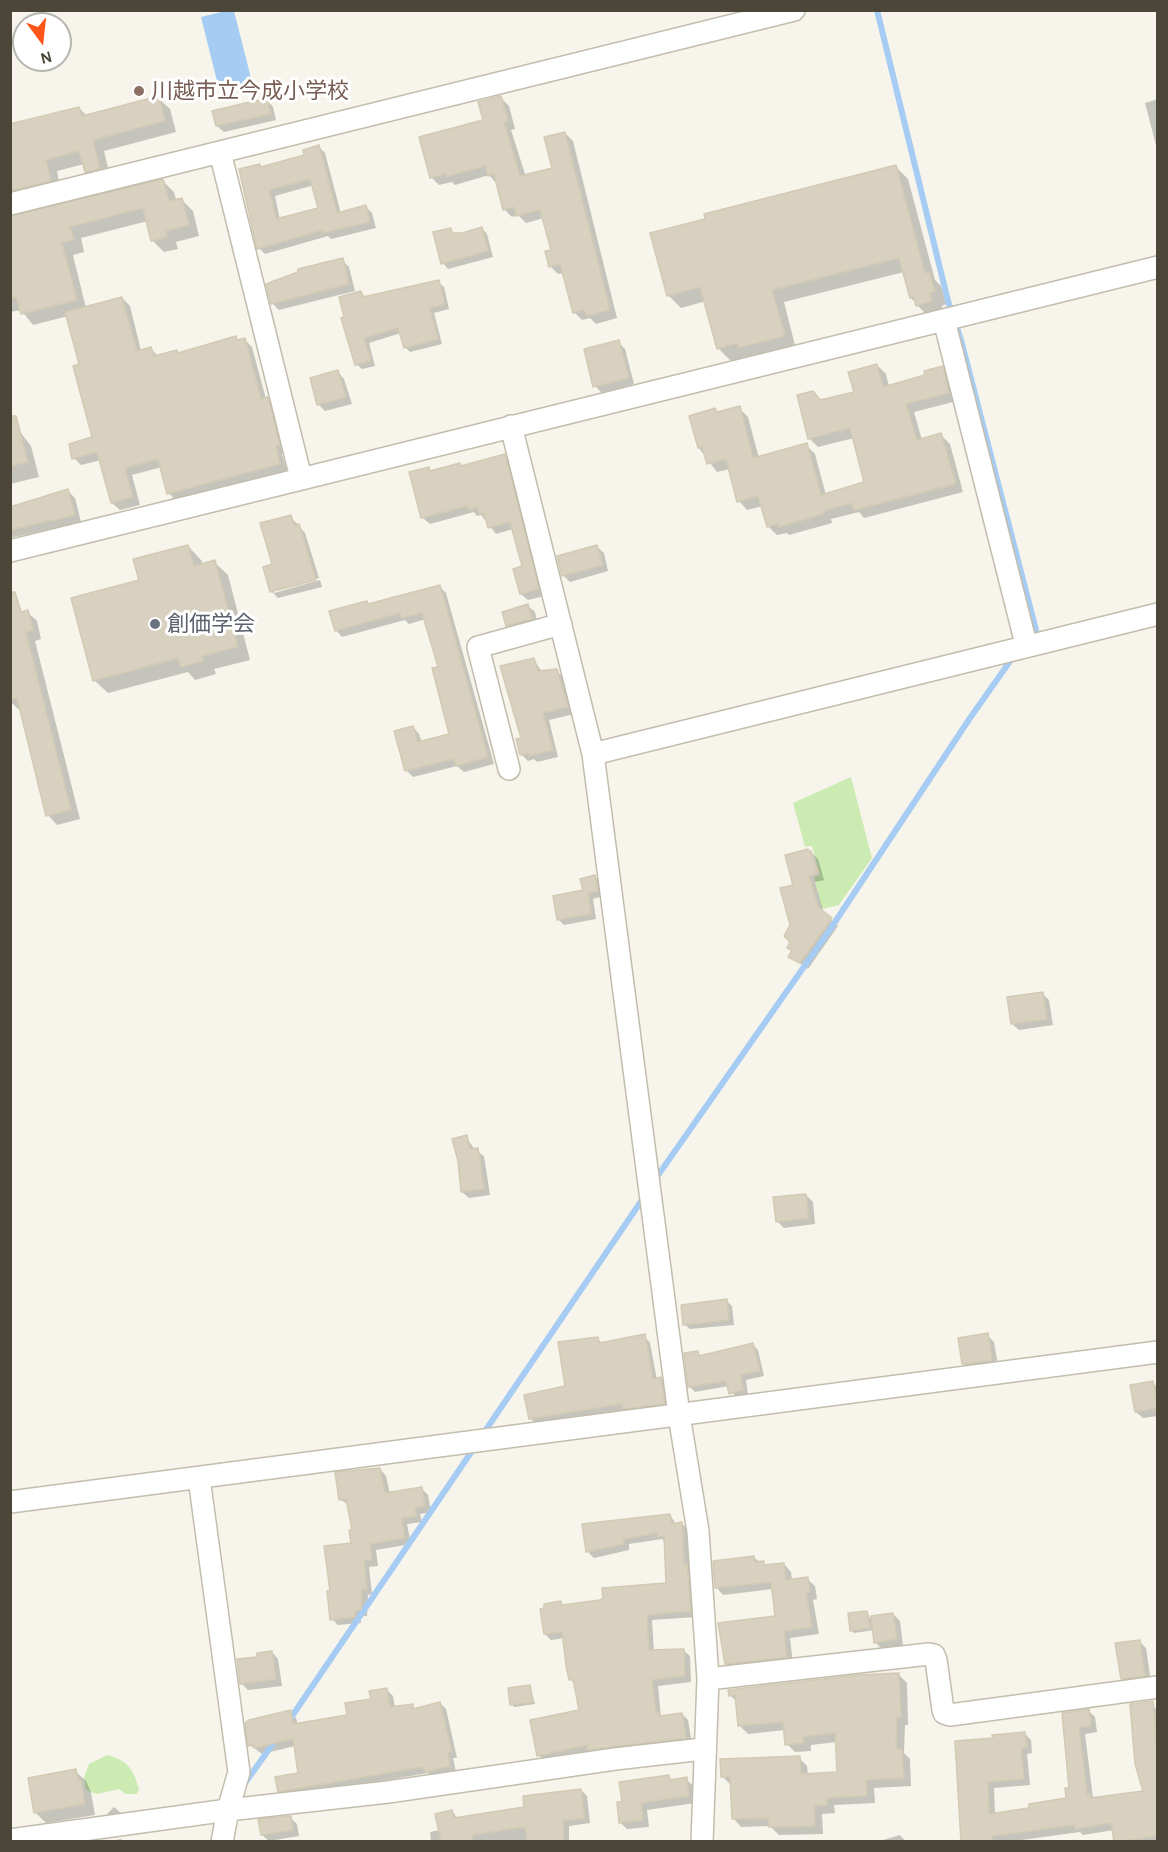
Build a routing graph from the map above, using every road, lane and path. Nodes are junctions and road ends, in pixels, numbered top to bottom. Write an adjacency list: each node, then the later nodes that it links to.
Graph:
1 (794, 10): 2 (street)
2 (220, 152): 3 (street); 7 (street)
3 (10, 204)
4 (1158, 267): 5 (street)
5 (953, 317): 6 (street); 11 (street)
6 (511, 426): 7 (street); 10 (street)
7 (301, 478): 8 (street)
8 (10, 551)
9 (1158, 614): 11 (street)
10 (561, 624): 12 (street); 13 (street)
11 (1026, 644): 12 (street)
12 (592, 754): 15 (street)
13 (510, 769)
14 (1158, 1352): 15 (street)
15 (680, 1415): 16 (street); 18 (street)
16 (199, 1478): 17 (street); 21 (street)
17 (10, 1502)
18 (708, 1679): 19 (street); 20 (street)
19 (1158, 1687)
20 (704, 1749): 21 (street); 24 (street)
21 (228, 1810): 22 (street); 23 (street)
22 (10, 1840)
23 (222, 1842)
24 (702, 1842)

